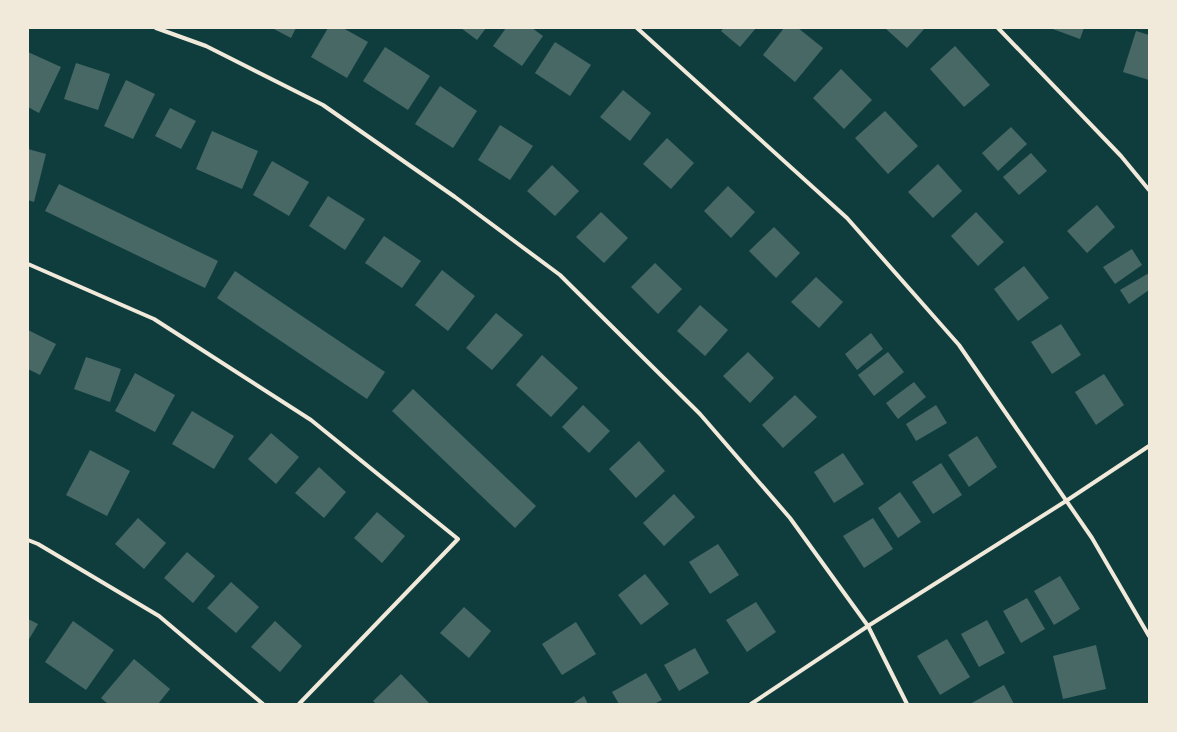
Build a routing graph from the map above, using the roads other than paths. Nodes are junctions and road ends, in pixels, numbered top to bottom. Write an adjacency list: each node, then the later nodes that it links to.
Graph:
1 (156, 28): 9 (street)
2 (637, 28): 7 (street)
3 (998, 28): 4 (street)
4 (1149, 190)
5 (28, 264): 12 (street)
6 (1149, 446): 7 (street)
7 (1066, 501): 9 (street); 10 (street)
8 (28, 540): 11 (street)
9 (868, 626): 13 (street); 14 (street)
10 (1149, 636)
11 (263, 704)
12 (299, 704)
13 (751, 704)
14 (907, 704)

